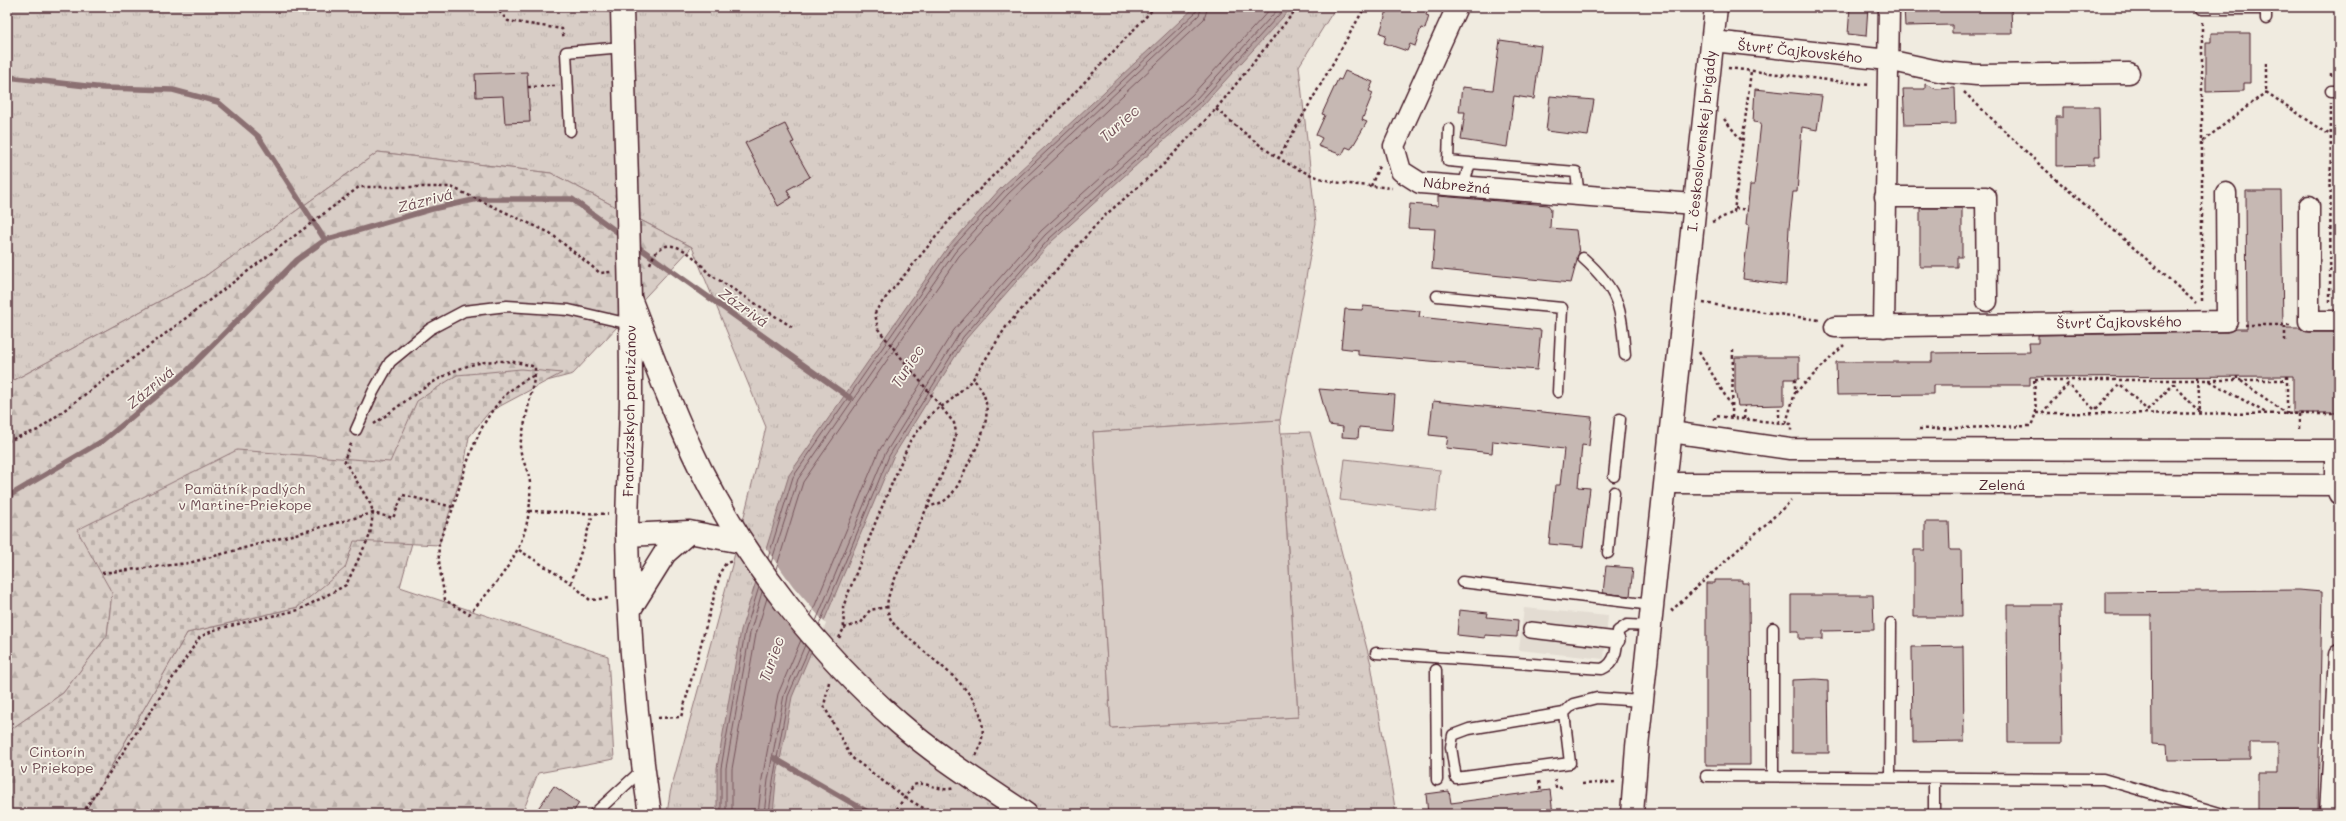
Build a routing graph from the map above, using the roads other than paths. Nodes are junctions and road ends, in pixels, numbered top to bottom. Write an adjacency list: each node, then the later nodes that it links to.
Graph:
1 (622, 7): 8 (street, Francúzskych partizánov)
2 (1457, 7): 14 (street, Nábrežná)
3 (1716, 7): 7 (street, I. československej brigády)
4 (1889, 7): 9 (street)
5 (2202, 9): 6 (lane)
6 (2266, 19)
7 (1713, 41): 9 (street, Štvrť Čajkovského); 18 (street, I. československej brigády)
8 (622, 47): 12 (lane); 22 (street, Francúzskych partizánov)
9 (1888, 60): 10 (street, Štvrť Čajkovského); 17 (street)
10 (2129, 73)
11 (1449, 129): 13 (lane)
12 (570, 131)
13 (1470, 163): 14 (lane); 16 (lane)
14 (1463, 187): 16 (street, Nábrežná)
15 (2226, 193): 26 (street, Štvrť Čajkovského)
16 (1579, 196): 18 (street, Nábrežná)
17 (1885, 197): 23 (street); 26 (street)
18 (1694, 204): 32 (street, I. československej brigády)
19 (2309, 206): 24 (street)
20 (1583, 258): 28 (lane)
21 (1437, 296): 29 (lane)
22 (630, 298): 25 (street, Francúzskych partizánov); 40 (street)
23 (1987, 301)
24 (2335, 321)
25 (630, 324): 31 (lane); 39 (street, Francúzskych partizánov)
26 (1884, 327): 27 (street, Štvrť Čajkovského)
27 (1841, 335)
28 (1625, 355)
29 (1558, 392)
30 (1620, 419): 34 (lane)
31 (356, 430)
32 (1671, 432): 33 (street); 35 (street, I. československej brigády)
33 (2337, 450): 36 (street)
34 (1614, 476)
35 (1666, 483): 36 (street, Zelená); 44 (street, I. československej brigády)
36 (2338, 488)
37 (1614, 492): 41 (lane)
38 (689, 532): 39 (street); 40 (street); 43 (street)
39 (627, 535): 43 (street, Francúzskych partizánov)
40 (744, 553): 64 (street)
41 (1608, 553)
42 (1462, 582): 44 (lane)
43 (630, 609): 56 (street, Francúzskych partizánov)
44 (1656, 615): 48 (lane); 52 (street, I. československej brigády)
45 (1891, 624): 59 (lane)
46 (1773, 628): 58 (lane)
47 (1531, 630): 48 (street)
48 (1617, 640): 49 (lane)
49 (1376, 652)
50 (2339, 655): 68 (street)
51 (1436, 670): 55 (lane)
52 (1641, 701): 53 (lane); 65 (street, I. československej brigády)
53 (1564, 713): 54 (lane); 54 (lane)
54 (1453, 736): 55 (lane)
55 (1436, 739): 61 (lane)
56 (643, 769): 62 (lane); 63 (street, Francúzskych partizánov)
57 (1706, 776): 58 (lane)
58 (1773, 776): 59 (lane)
59 (1890, 777): 60 (lane)
60 (1934, 778): 66 (lane); 67 (lane)
61 (1437, 780)
62 (594, 814)
63 (650, 814)
64 (1026, 814)
65 (1632, 814)
66 (1934, 814)
67 (2223, 814)
68 (2330, 814)

